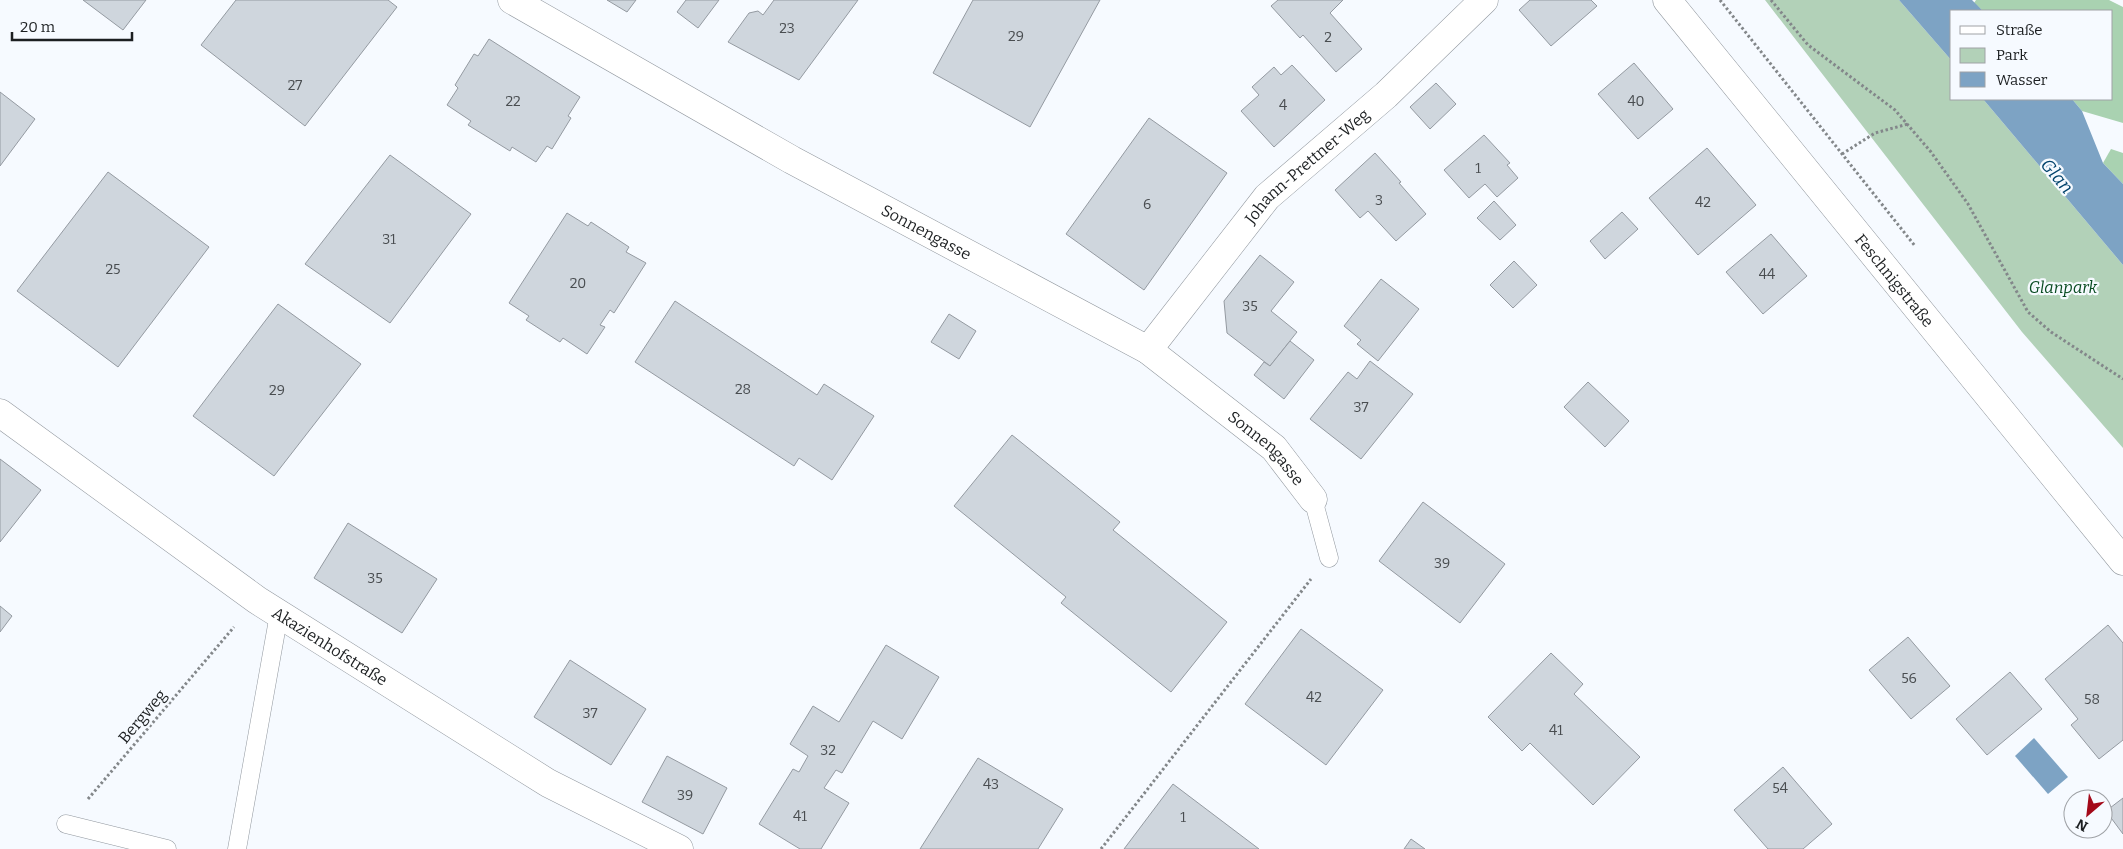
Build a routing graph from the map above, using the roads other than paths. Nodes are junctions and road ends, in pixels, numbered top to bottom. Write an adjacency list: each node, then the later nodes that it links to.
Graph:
1 (512, 0): 4 (street, Sonnengasse)
2 (1484, 0): 4 (street, Johann-Prettner-Weg)
3 (1667, 0): 8 (street, Feschnigstraße)
4 (1148, 350): 6 (street, Sonnengasse)
5 (0, 413): 9 (street, Akazienhofstraße)
6 (1313, 500): 7 (lane)
7 (1329, 558)
8 (2123, 562)
9 (268, 607): 12 (lane); 13 (street, Akazienhofstraße)
10 (66, 824): 11 (lane)
11 (167, 849)
12 (237, 849)
13 (679, 849)

